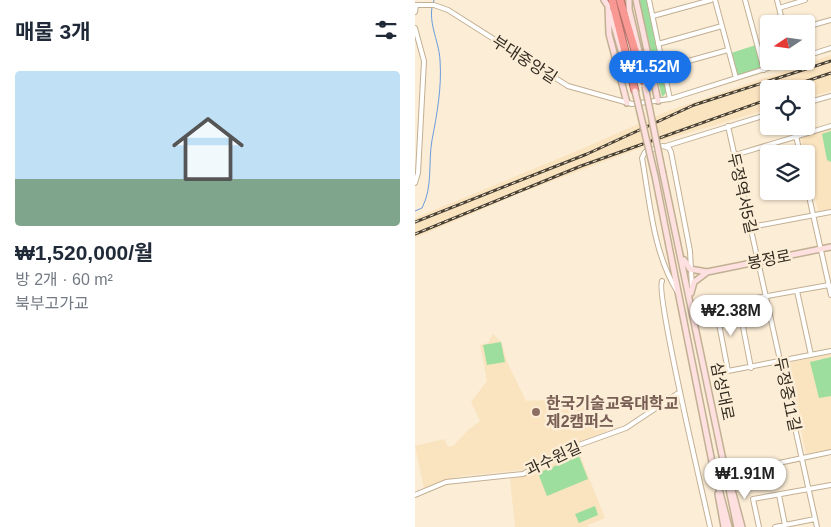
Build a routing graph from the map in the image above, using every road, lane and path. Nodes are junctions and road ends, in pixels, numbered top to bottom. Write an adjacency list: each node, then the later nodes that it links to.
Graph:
1 (605, 0): 10 (main road)
2 (620, 0): 28 (highway)
3 (628, 0): 28 (main road, 삼성대로)
4 (636, 0): 35 (main road)
5 (649, 0): 15 (street)
6 (713, 0): 15 (street); 18 (street)
7 (745, 0): 24 (street)
8 (777, 0): 12 (street)
9 (805, 0): 12 (street)
10 (610, 3): 29 (highway); 36 (main road)
11 (415, 5): 13 (street); 36 (street, 부대중앙길)
12 (779, 8): 14 (street)
13 (415, 12)
14 (781, 15)
15 (653, 16): 20 (street)
16 (831, 20): 17 (street)
17 (815, 24)
18 (722, 26): 20 (street); 22 (street)
19 (415, 28): 32 (street)
20 (658, 44): 25 (street)
21 (831, 48): 23 (street)
22 (728, 50): 25 (street); 27 (street)
23 (815, 53)
24 (760, 55)
25 (663, 68): 33 (street)
26 (764, 70): 27 (street)
27 (736, 78): 33 (street)
28 (645, 84): 54 (main road, 삼성대로, bridge)
29 (635, 91): 62 (main road, 삼성대로, bridge)
30 (831, 96): 34 (street)
31 (415, 99): 32 (street)
32 (420, 99): 46 (street)
33 (670, 99): 35 (street)
34 (815, 100)
35 (658, 101): 36 (street)
36 (630, 104)
37 (760, 117): 38 (street)
38 (728, 126): 41 (street); 45 (street, 두정역서5길)
39 (831, 126): 40 (street)
40 (796, 137): 42 (street); 45 (street)
41 (675, 142): 43 (street); 44 (street)
42 (798, 145)
43 (663, 146): 44 (street); 62 (street)
44 (671, 152): 56 (street)
45 (735, 155): 51 (street, 두정역서5길)
46 (417, 160): 47 (street)
47 (415, 183)
48 (810, 200): 50 (street)
49 (831, 212): 50 (street)
50 (813, 215): 51 (street); 53 (street)
51 (751, 227): 55 (street, 두정역서5길)
52 (831, 246): 53 (main road, 봉정로)
53 (821, 249): 55 (main road, 봉정로); 59 (street)
54 (681, 253): 56 (main road); 65 (main road, 삼성대로)
55 (758, 260): 57 (main road, 봉정로); 64 (street, 두정중11길)
56 (690, 269): 57 (main road); 60 (street)
57 (707, 272): 60 (main road)
58 (662, 281): 71 (street)
59 (829, 286): 61 (street); 63 (street)
60 (692, 288): 65 (main road)
61 (797, 291): 64 (street); 68 (street)
62 (679, 294): 75 (main road, 삼성대로)
63 (831, 295)
64 (766, 296): 66 (street); 69 (street, 두정중11길)
65 (691, 301): 74 (main road, 삼성대로)
66 (737, 301): 70 (street); 70 (street)
67 (831, 351): 68 (street)
68 (811, 355): 69 (street)
69 (781, 361): 70 (street); 73 (street, 두정중11길)
70 (751, 368)
71 (680, 392): 79 (street, 과수원길); 84 (street)
72 (831, 452): 73 (street)
73 (802, 458): 76 (street); 78 (street, 두정중11길)
74 (724, 461): 76 (main road); 81 (main road); 87 (main road, 삼성대로)
75 (712, 462): 85 (main road); 86 (main road, 삼성대로)
76 (741, 471): 81 (main road)
77 (831, 485): 78 (street)
78 (809, 489): 80 (street); 82 (street, 두정중11길)
79 (415, 495)
80 (779, 495): 83 (street); 89 (street)
81 (735, 499): 88 (main road)
82 (815, 519): 83 (street); 91 (street, 두정중11길)
83 (785, 525): 90 (street)
84 (710, 527)
85 (724, 527)
86 (729, 527)
87 (737, 527)
88 (742, 527)
89 (759, 527)
90 (775, 527)
91 (817, 527)

